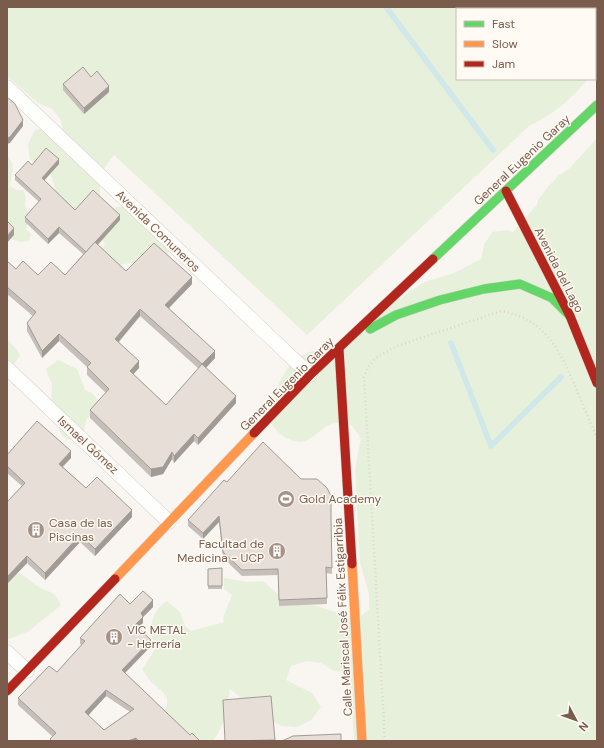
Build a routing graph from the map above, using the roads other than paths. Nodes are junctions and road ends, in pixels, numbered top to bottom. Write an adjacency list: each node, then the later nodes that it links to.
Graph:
1 (7, 87): 8 (street, Avenida Comuneros)
2 (597, 105): 3 (street, General Eugenio Garay)
3 (506, 191): 4 (street, Avenida del Lago); 5 (street, General Eugenio Garay)
4 (570, 316): 5 (street); 9 (street, Avenida del Lago)
5 (347, 341): 6 (street, General Eugenio Garay)
6 (339, 349): 8 (street, General Eugenio Garay); 14 (street, Calle Mariscal José Félix Estigarribia)
7 (7, 368): 10 (street, Ismael Gómez)
8 (310, 375): 10 (street, General Eugenio Garay)
9 (596, 380)
10 (169, 522): 12 (street, General Eugenio Garay)
11 (7, 652): 12 (street)
12 (27, 671): 13 (street, General Eugenio Garay)
13 (7, 691)
14 (362, 741)

